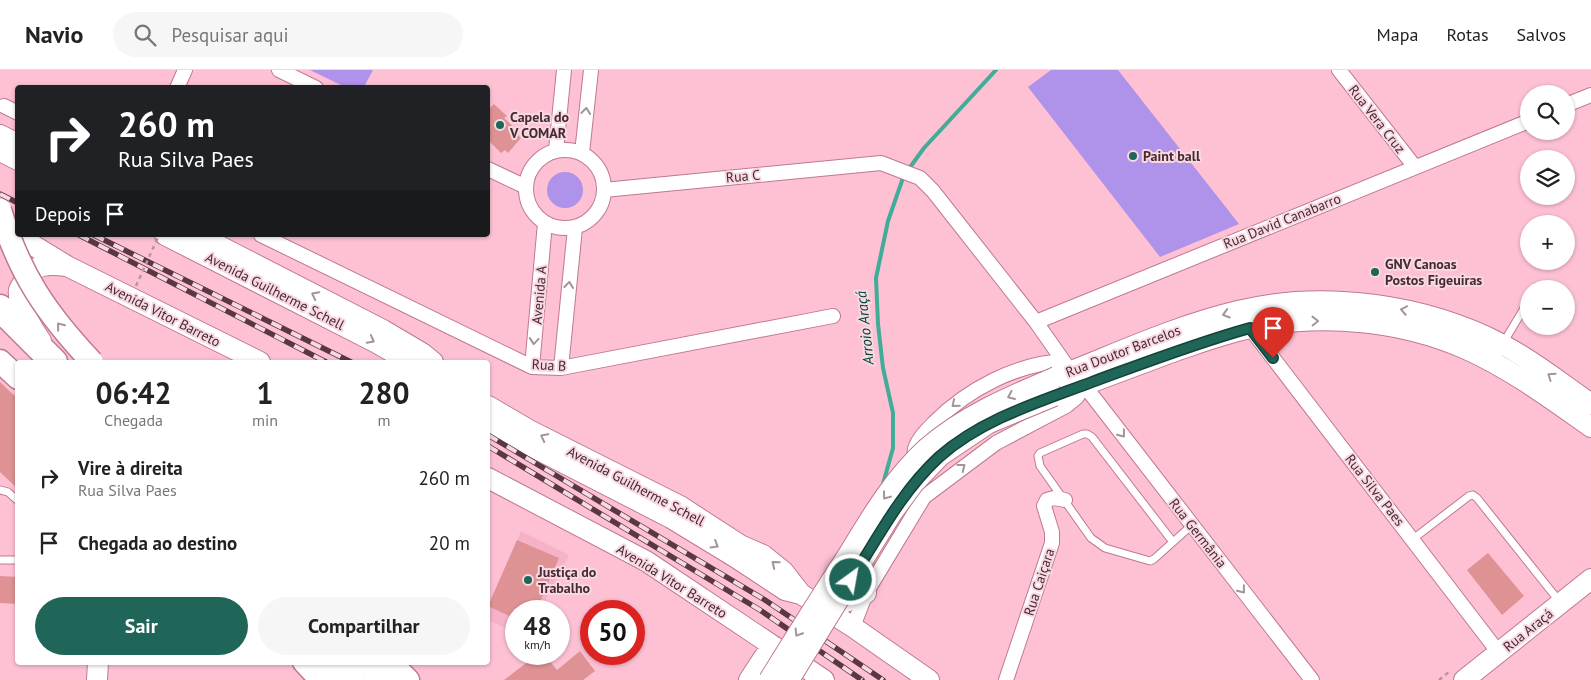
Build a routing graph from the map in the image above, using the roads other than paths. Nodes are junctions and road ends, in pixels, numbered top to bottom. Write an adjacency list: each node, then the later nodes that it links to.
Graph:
1 (185, 70): 6 (street)
2 (279, 70): 7 (street)
3 (564, 70): 15 (street)
4 (591, 70): 17 (street, one-way to 4)
5 (1339, 70): 20 (street, Rua Vera Cruz)
6 (178, 85)
7 (310, 85)
8 (1591, 95): 9 (street)
9 (1575, 101)
10 (4, 106): 11 (street)
11 (15, 111)
12 (1520, 124): 20 (street, Rua David Canabarro)
13 (0, 135): 14 (main road)
14 (15, 142)
15 (556, 150): 17 (street); 22 (street)
16 (0, 151): 18 (main road)
17 (582, 153): 23 (street)
18 (15, 158)
19 (885, 165): 23 (street, Rua C); 37 (street, Rua Germânia)
20 (1415, 167): 37 (street, Rua David Canabarro)
21 (490, 170): 22 (street)
22 (526, 187): 25 (street)
23 (604, 190): 27 (street)
24 (0, 210): 44 (main road, one-way to 24, bridge)
25 (546, 223): 27 (street); 50 (street, Avenida A, one-way to 50)
26 (0, 225): 28 (main road, Avenida Vitor Barreto)
27 (575, 228): 51 (street, Avenida A, one-way to 27)
28 (15, 234)
29 (20, 237): 33 (main road, Avenida Vitor Barreto)
30 (168, 237): 46 (main road, Avenida Guilherme Schell, one-way to 46)
31 (202, 237): 47 (main road, Avenida Guilherme Schell, one-way to 31)
32 (264, 237): 50 (street, Rua B)
33 (67, 266): 43 (main road, Avenida Vitor Barreto); 45 (main road, Avenida Vitor Barreto)
34 (0, 308): 42 (highway)
35 (1520, 315): 40 (lane)
36 (832, 316): 51 (street, Rua B)
37 (1036, 322): 53 (street, Rua Germânia)
38 (1250, 328): 49 (main road, Rua Doutor Barcelos, one-way to 49); 53 (main road, Rua Doutor Barcelos); 64 (street, Rua Silva Paes)
39 (0, 332): 41 (highway)
40 (1502, 345): 49 (lane); 53 (main road, Rua Doutor Barcelos, one-way to 53); 54 (main road, Rua Doutor Barcelos, one-way to 40)
41 (29, 360)
42 (54, 360)
43 (55, 360)
44 (90, 360)
45 (256, 360)
46 (406, 360)
47 (431, 360)
48 (0, 361): 52 (main road)
49 (1494, 363): 57 (main road, Rua Doutor Barcelos)
50 (532, 367): 51 (street, Rua B)
51 (561, 368)
52 (15, 375)
53 (1066, 378): 61 (street, one-way to 53); 61 (street, one-way to 61); 63 (street, Rua Germânia, one-way to 63); 88 (main road, Rua Doutor Barcelos, one-way to 88, bridge); 89 (main road, Rua Doutor Barcelos, bridge)
54 (1591, 404)
55 (490, 407): 66 (main road, Avenida Guilherme Schell, one-way to 55)
56 (490, 423): 66 (main road, Avenida Guilherme Schell, one-way to 66)
57 (1591, 427)
58 (490, 479): 74 (main road, Avenida Vitor Barreto)
59 (0, 490): 60 (lane)
60 (15, 498)
61 (924, 498): 70 (street)
62 (1064, 500): 65 (lane); 65 (lane); 91 (street, Rua Caiçara)
63 (1192, 525): 65 (lane); 92 (street, Rua Germânia, one-way to 92)
64 (1413, 539): 71 (lane); 75 (street, Rua Silva Paes)
65 (1173, 542)
66 (737, 551): 72 (main road, Avenida Guilherme Schell)
67 (0, 560): 68 (lane)
68 (15, 560)
69 (1591, 579): 71 (main road, Rua Araçá)
70 (866, 593): 72 (main road); 73 (street)
71 (1561, 603): 75 (main road, Rua Araçá)
72 (827, 610): 73 (main road, Avenida Guilherme Schell)
73 (853, 627): 90 (main road, Avenida Guilherme Schell)
74 (772, 645): 81 (main road, Avenida Vitor Barreto); 87 (main road)
75 (1499, 653): 93 (main road, Rua Araçá)
76 (98, 665): 82 (main road)
77 (307, 665): 83 (main road)
78 (335, 665): 84 (highway)
79 (367, 665): 85 (highway)
80 (393, 665): 86 (main road)
81 (822, 679)
82 (97, 680)
83 (321, 680)
84 (350, 680)
85 (382, 680)
86 (408, 680)
87 (749, 680)
88 (768, 680)
89 (790, 680)
90 (929, 680)
91 (1006, 680)
92 (1312, 680)
93 (1464, 680)

